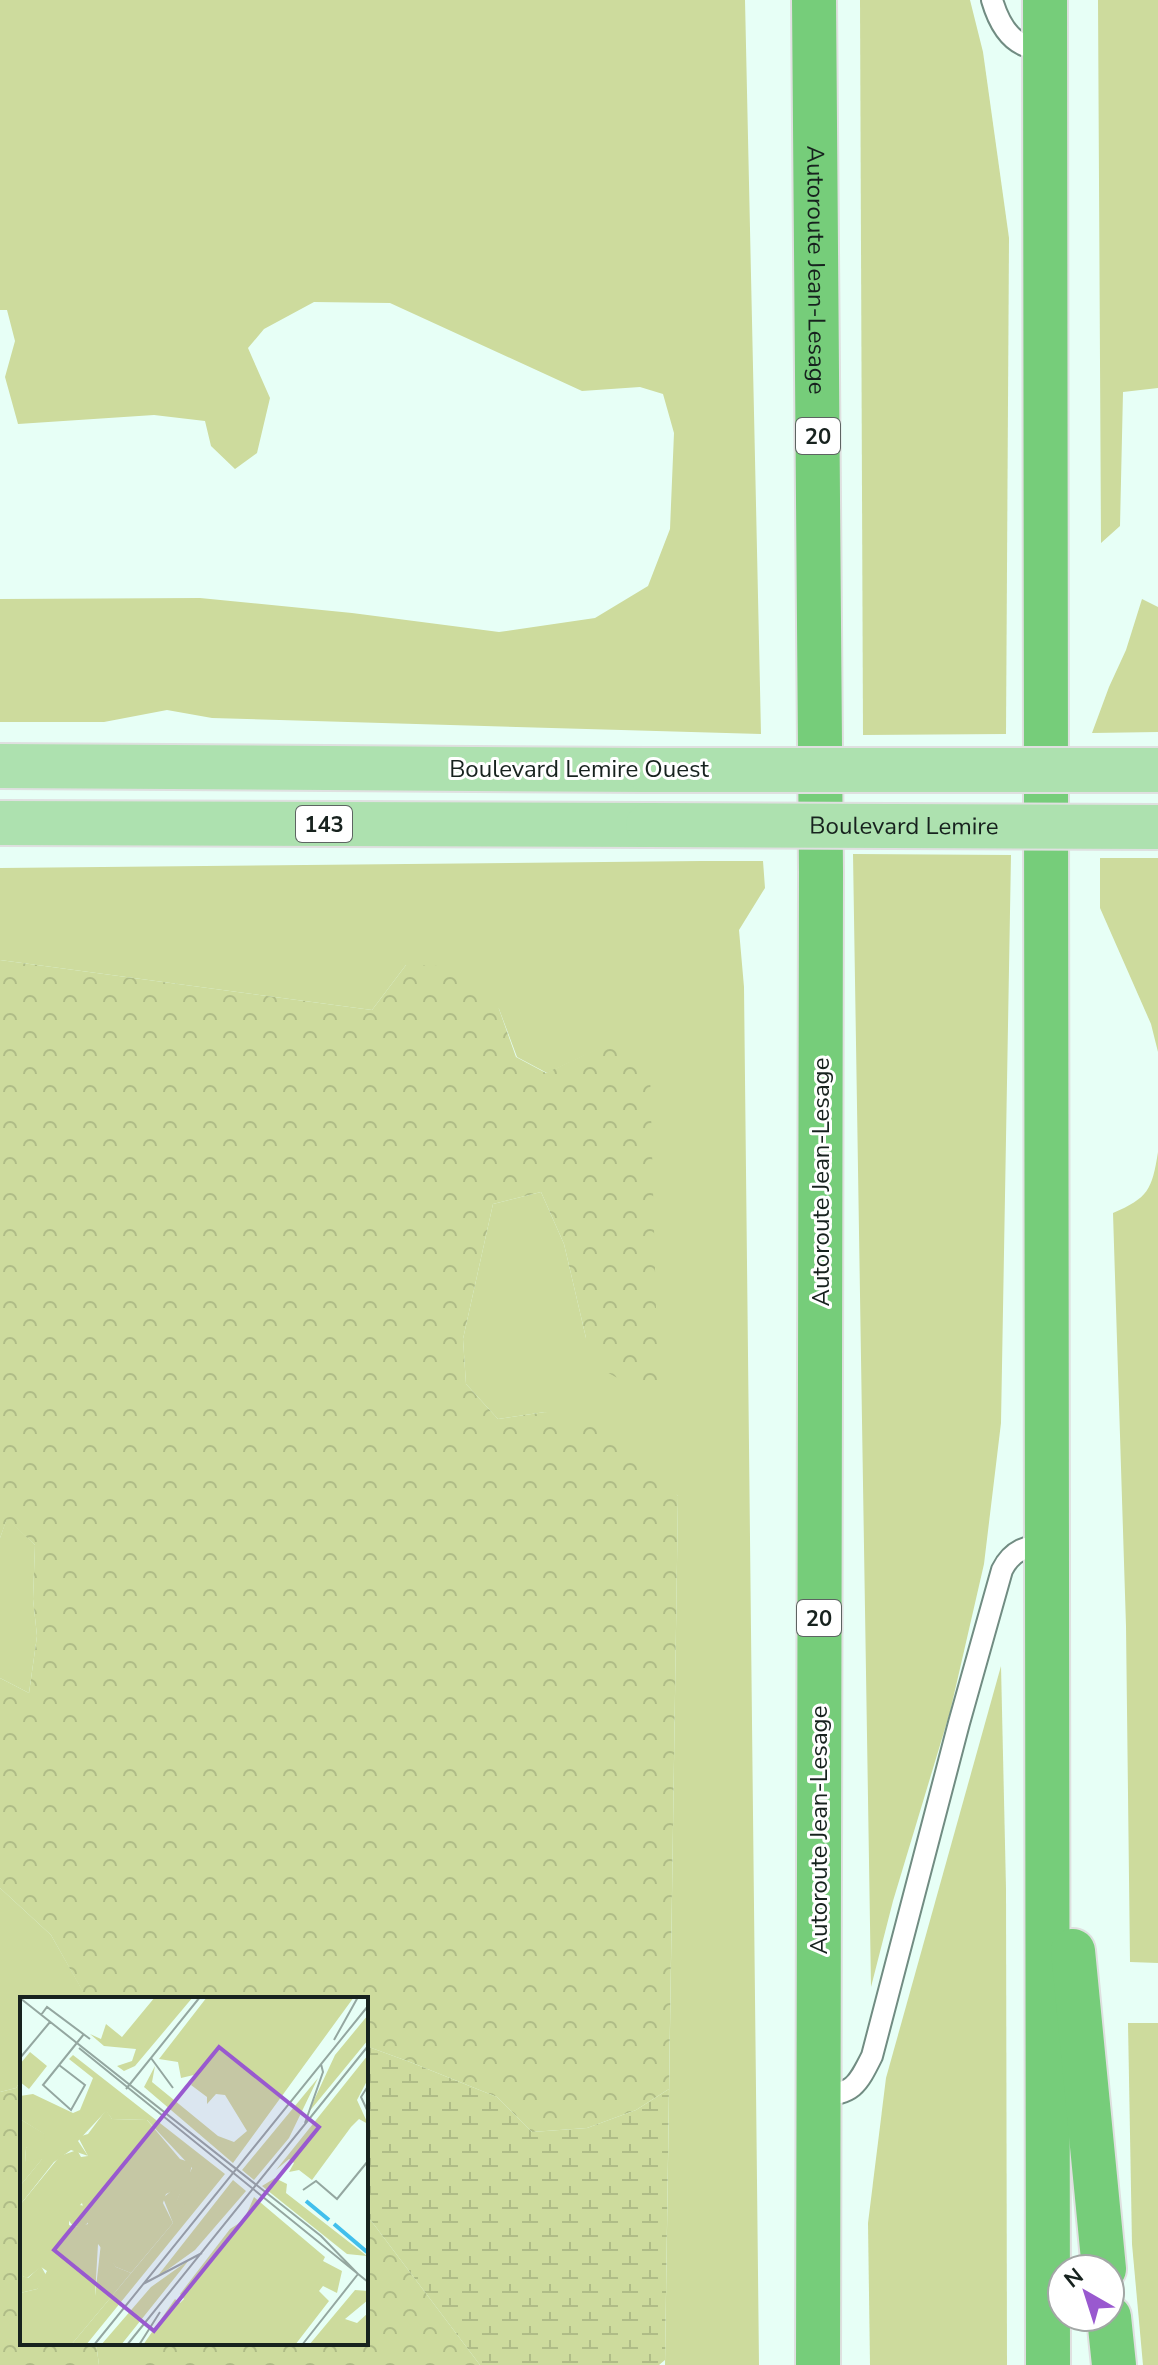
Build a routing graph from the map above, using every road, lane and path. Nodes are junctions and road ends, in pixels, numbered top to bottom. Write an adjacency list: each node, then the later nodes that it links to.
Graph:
1 (814, 0): 11 (highway, Autoroute Jean-Lesage / 20)
2 (992, 0): 4 (lane)
3 (1045, 0): 4 (highway)
4 (1045, 47): 9 (highway)
5 (0, 766): 6 (main road, Boulevard Lemire Ouest, bridge)
6 (1158, 770)
7 (0, 823): 8 (main road, Boulevard Lemire / 143, bridge)
8 (1158, 827)
9 (1048, 1545): 10 (highway); 11 (lane)
10 (1048, 1697): 12 (highway); 15 (highway)
11 (818, 2096): 14 (highway, Autoroute Jean-Lesage / 20)
12 (1102, 2253)
13 (1111, 2333): 16 (highway)
14 (818, 2365)
15 (1048, 2365)
16 (1114, 2365)

